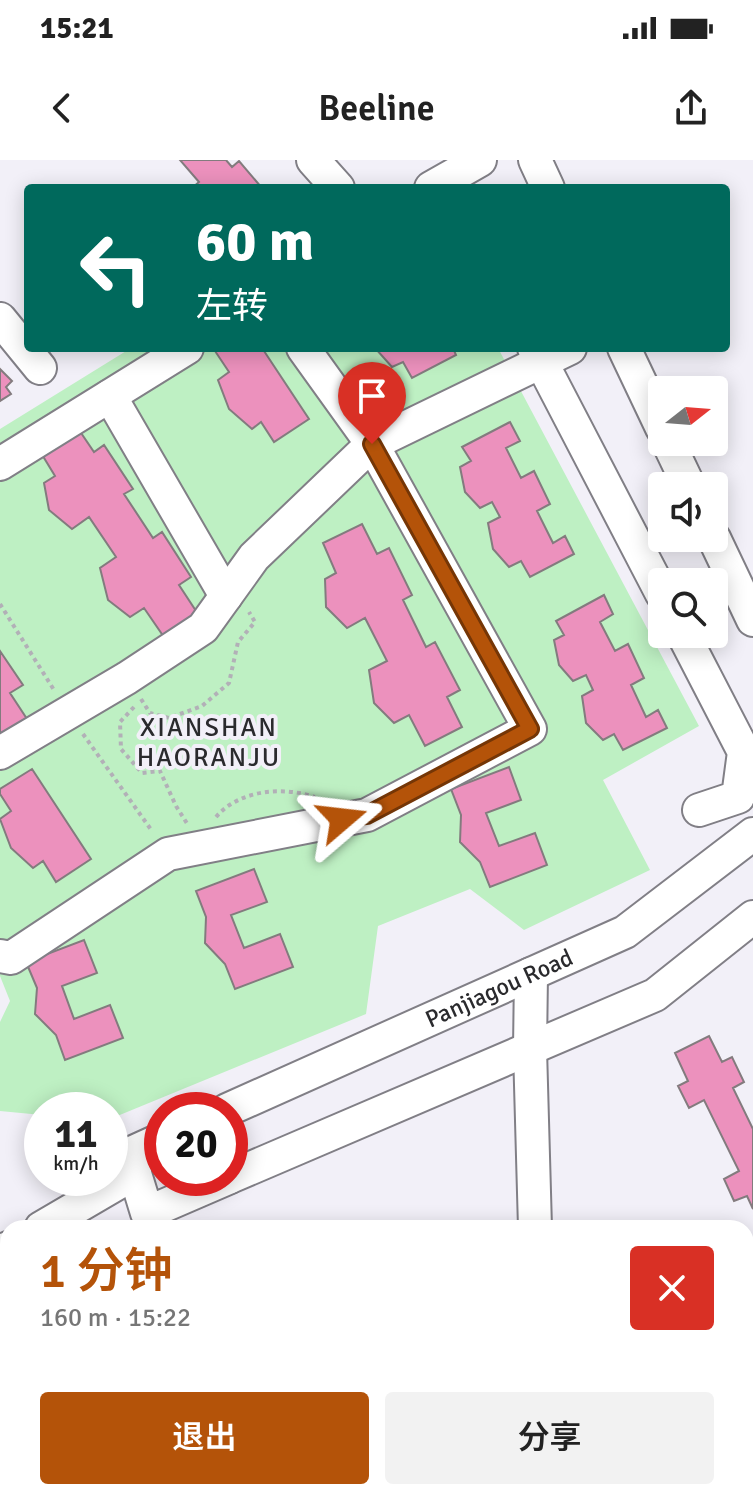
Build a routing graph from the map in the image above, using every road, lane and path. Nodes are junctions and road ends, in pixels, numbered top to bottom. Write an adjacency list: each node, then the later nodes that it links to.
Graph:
1 (313, 160): 4 (street)
2 (480, 160): 5 (street)
3 (535, 160): 6 (street)
4 (334, 184)
5 (446, 184)
6 (546, 184)
7 (0, 319): 8 (street)
8 (24, 348)
9 (27, 352): 14 (street)
10 (181, 352): 15 (street)
11 (306, 352): 17 (street)
12 (626, 352): 16 (street)
13 (538, 355): 17 (street); 20 (street)
14 (40, 368)
15 (110, 396): 18 (street); 21 (street)
16 (648, 399)
17 (372, 444): 21 (street); 27 (street)
18 (0, 464)
19 (721, 552): 22 (street)
20 (649, 568)
21 (230, 591): 24 (street); 24 (path)
22 (753, 620)
23 (690, 648): 26 (street)
24 (134, 689): 25 (street); 28 (path)
25 (0, 753)
26 (699, 810)
27 (342, 819): 29 (path); 32 (street)
28 (198, 826)
29 (207, 827)
30 (753, 834): 33 (street, Panjiagou Road)
31 (753, 917): 34 (street)
32 (0, 956)
33 (531, 974): 34 (street); 35 (street, Panjiagou Road)
34 (530, 1049): 37 (street); 41 (street)
35 (248, 1101)
36 (144, 1147): 38 (street)
37 (248, 1170)
38 (135, 1173): 39 (street); 40 (street)
39 (187, 1196)
40 (55, 1220)
41 (535, 1220)

